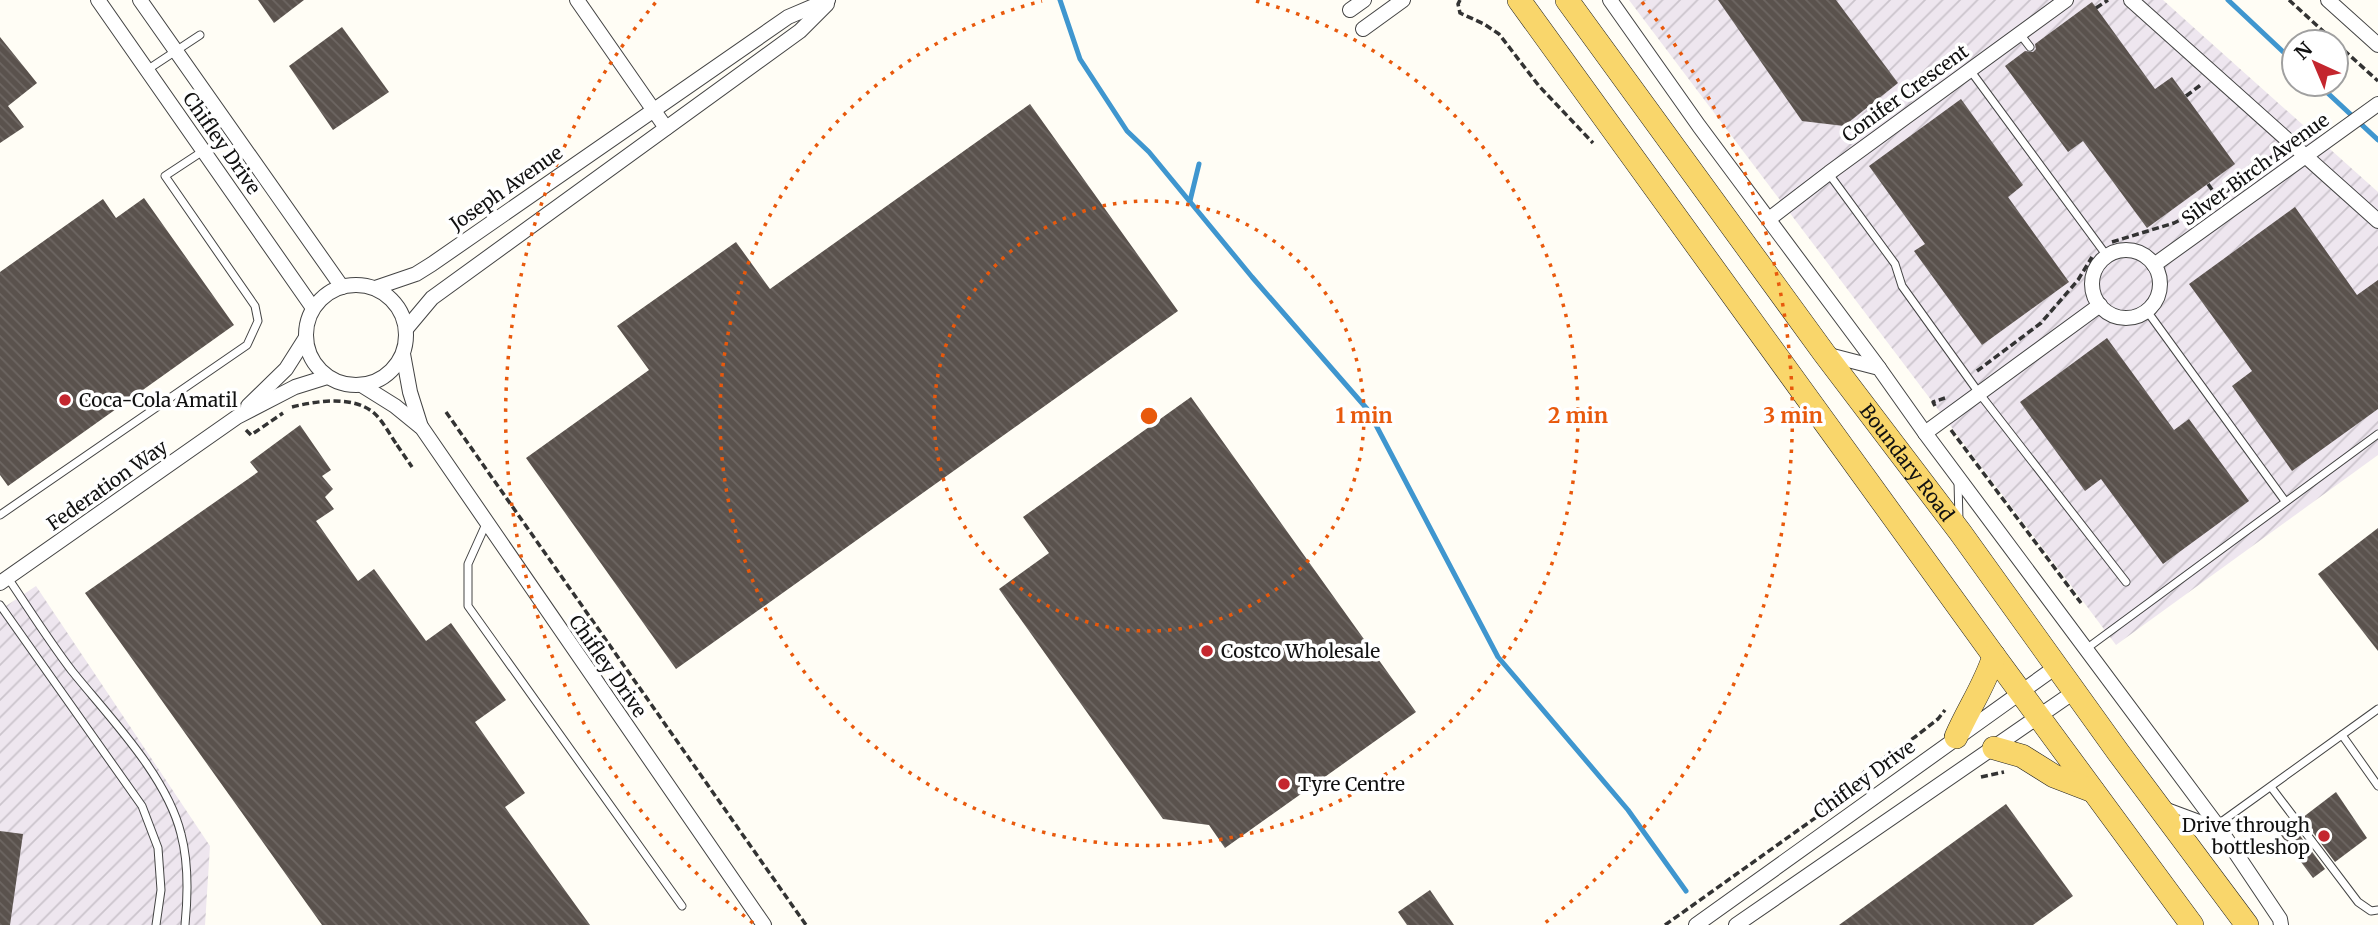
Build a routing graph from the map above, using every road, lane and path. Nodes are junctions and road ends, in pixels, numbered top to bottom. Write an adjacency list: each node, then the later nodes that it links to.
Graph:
1 (98, 0): 26 (street, Chifley Drive)
2 (140, 0): 24 (street, Chifley Drive)
3 (577, 0): 30 (street)
4 (830, 0): 30 (street, Joseph Avenue); 31 (street, Joseph Avenue)
5 (1364, 0): 17 (street)
6 (1403, 0): 19 (street)
7 (1460, 0): 32 (path)
8 (1519, 0): 72 (main road)
9 (1567, 0): 47 (main road, Boundary Road)
10 (1610, 0): 36 (street)
11 (2066, 0): 20 (street, Conifer Crescent)
12 (2108, 0): 16 (path)
13 (2131, 0): 34 (street)
14 (2289, 0): 18 (path)
15 (2328, 0): 22 (street)
16 (2096, 8)
17 (1350, 9)
18 (2320, 28)
19 (1363, 29)
20 (2020, 33): 23 (lane); 27 (street, Conifer Crescent)
21 (200, 35): 24 (lane)
22 (2378, 45)
23 (2030, 47)
24 (176, 51): 26 (lane); 40 (street, Chifley Drive)
25 (2350, 55): 28 (path)
26 (147, 70): 33 (street, Chifley Drive)
27 (1970, 70): 35 (street, Conifer Crescent); 38 (lane)
28 (2378, 81)
29 (2378, 104): 34 (street, Silver Birch Avenue)
30 (654, 109): 31 (street); 41 (street, Joseph Avenue)
31 (666, 128): 45 (street, Joseph Avenue)
32 (1593, 143)
33 (204, 150): 43 (street, Chifley Drive); 64 (lane)
34 (2299, 151): 37 (street); 38 (path); 39 (street, Silver Birch Avenue)
35 (1829, 173): 36 (street, Conifer Crescent); 51 (lane)
36 (1769, 219): 49 (street)
37 (2378, 221)
38 (2104, 253): 39 (street); 42 (street); 51 (path)
39 (2154, 265): 44 (street)
40 (342, 287): 41 (street); 43 (street)
41 (375, 288): 45 (street)
42 (2100, 305): 44 (street); 53 (street)
43 (313, 308): 46 (street)
44 (2147, 311): 63 (lane)
45 (406, 330): 48 (street)
46 (305, 339): 50 (street); 55 (street, Federation Way)
47 (1824, 353): 49 (street); 66 (main road, Boundary Road)
48 (403, 354): 52 (street); 57 (street, Chifley Drive)
49 (1879, 368): 59 (street)
50 (327, 377): 52 (street); 55 (street, Federation Way)
51 (1968, 378): 53 (lane); 56 (path)
52 (363, 386): 57 (street, Chifley Drive)
53 (1979, 393): 56 (street); 68 (lane)
54 (446, 412): 94 (path)
55 (237, 417): 67 (street, Federation Way)
56 (1944, 420): 59 (street); 69 (path)
57 (422, 428): 65 (street, Chifley Drive)
58 (246, 430): 61 (path)
59 (1925, 433): 62 (street)
60 (2378, 434): 63 (lane)
61 (412, 467)
62 (1958, 477): 66 (lane); 71 (street)
63 (2285, 502): 71 (lane)
64 (0, 515)
65 (487, 524): 89 (lane); 93 (street, Chifley Drive)
66 (1959, 532): 73 (main road, Boundary Road)
67 (4, 581): 92 (lane)
68 (2126, 582)
69 (2081, 603)
70 (0, 605): 91 (lane)
71 (2086, 649): 88 (street)
72 (1994, 656): 74 (main road); 80 (main road)
73 (2056, 667): 74 (street, Chifley Drive); 75 (main road, Boundary Road)
74 (2021, 692): 78 (main road); 80 (street, Chifley Drive)
75 (2074, 692): 78 (street); 86 (main road, Boundary Road)
76 (2378, 709): 79 (lane)
77 (1946, 710): 85 (path)
78 (2039, 717): 81 (street); 84 (main road)
79 (2342, 735): 82 (lane); 83 (lane)
80 (1956, 737): 96 (street, Chifley Drive)
81 (1994, 748): 84 (main road); 97 (street)
82 (2378, 786)
83 (2271, 787): 88 (lane); 90 (lane)
84 (2093, 791): 98 (main road)
85 (1840, 801)
86 (2156, 802): 88 (lane); 99 (main road, Boundary Road)
87 (1829, 808): 95 (path)
88 (2217, 825): 100 (street)
89 (682, 906)
90 (2378, 910)
91 (156, 925)
92 (185, 925)
93 (764, 925)
94 (806, 925)
95 (1665, 925)
96 (1696, 925)
97 (1736, 925)
98 (2192, 925)
99 (2247, 925)
100 (2281, 925)

